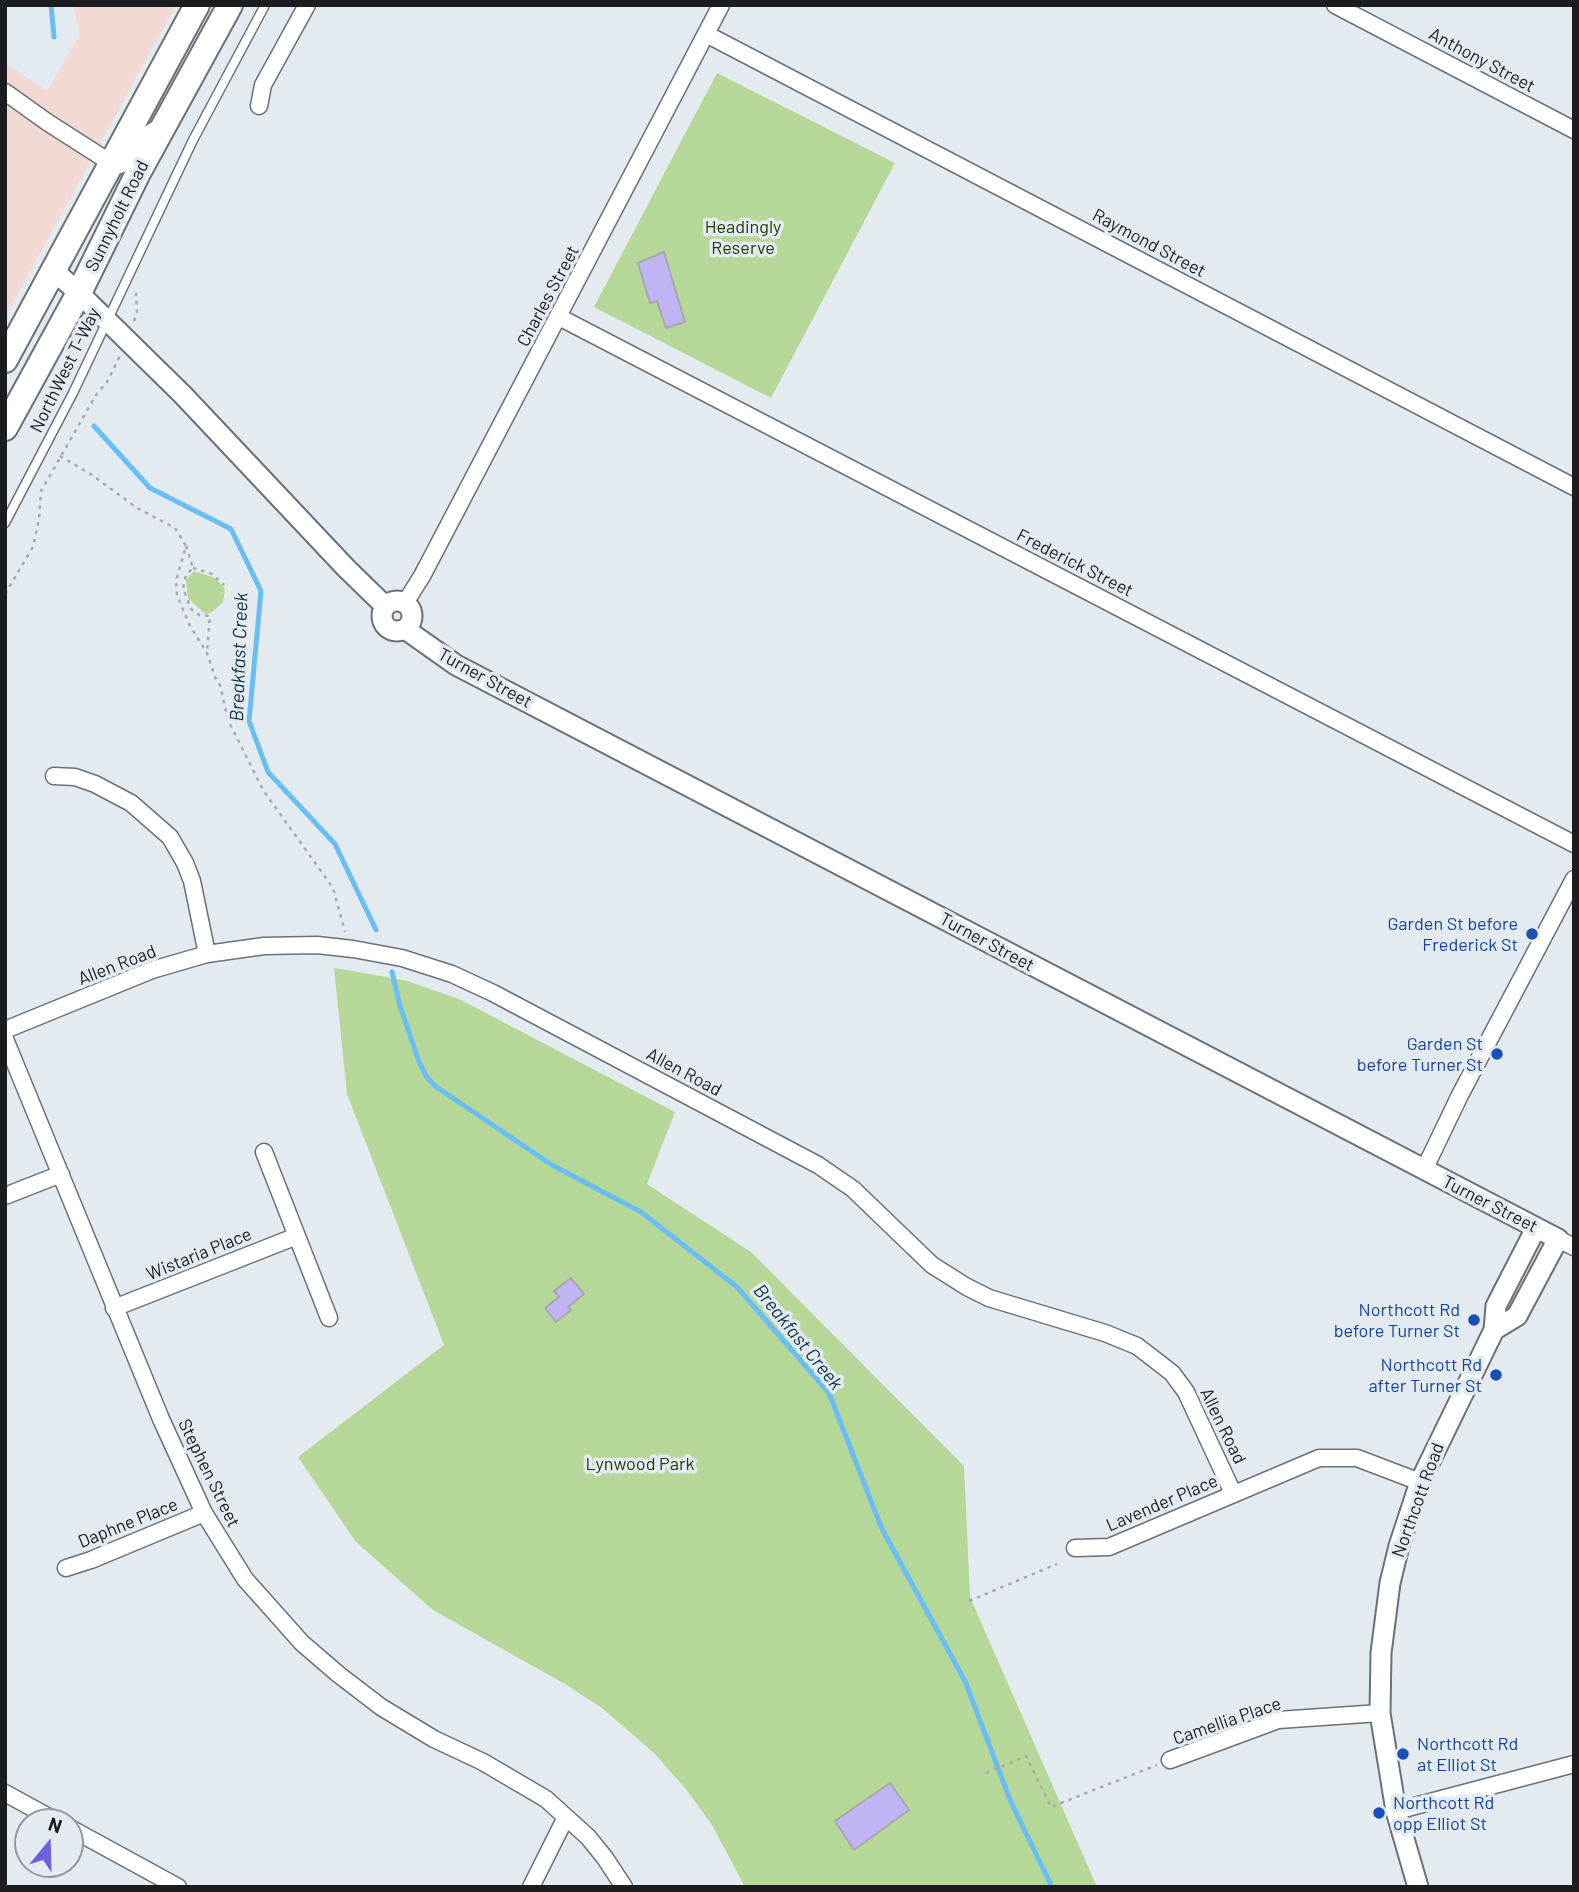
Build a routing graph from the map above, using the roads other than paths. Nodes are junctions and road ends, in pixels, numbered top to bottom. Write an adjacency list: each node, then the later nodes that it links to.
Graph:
1 (197, 5): 12 (main road, Sunnyholt Road)
2 (230, 5): 10 (main road, Sunnyholt Road)
3 (265, 5): 16 (lane, NorthWest T-Way)
4 (307, 5): 9 (street)
5 (722, 5): 7 (street, Charles Street)
6 (1335, 5): 11 (street, Anthony Street)
7 (706, 34): 15 (street, Charles Street); 19 (street, Raymond Street)
8 (5, 92): 12 (street)
9 (259, 106)
10 (166, 122): 12 (street); 14 (main road, Sunnyholt Road)
11 (1574, 130)
12 (111, 163): 13 (main road, Sunnyholt Road)
13 (54, 271): 14 (street); 17 (main road, Sunnyholt Road)
14 (79, 293): 16 (street); 18 (main road, Sunnyholt Road)
15 (559, 317): 21 (street, Charles Street); 25 (street, Frederick Street)
16 (106, 321): 20 (lane, NorthWest T-Way); 22 (street)
17 (5, 360)
18 (5, 428)
19 (1574, 487)
20 (5, 523)
21 (405, 603): 22 (street); 23 (street)
22 (385, 606): 23 (street)
23 (404, 629): 31 (street, Turner Street)
24 (54, 776): 27 (street)
25 (1574, 844)
26 (1574, 879): 31 (street)
27 (207, 954): 28 (street, Allen Road); 41 (street, Allen Road)
28 (5, 1030)
29 (5, 1039): 32 (street, Stephen Street)
30 (264, 1152): 35 (street)
31 (1424, 1170): 34 (street, Turner Street)
32 (61, 1174): 33 (street); 37 (street, Stephen Street)
33 (5, 1196)
34 (1536, 1227): 36 (street, Turner Street); 39 (street, Northcott Road)
35 (297, 1236): 37 (street, Wistaria Place); 38 (street)
36 (1566, 1243): 39 (street, Northcott Road)
37 (114, 1308): 42 (street, Stephen Street)
38 (329, 1318)
39 (1494, 1330): 40 (street, Northcott Road)
40 (1420, 1482): 41 (street, Lavender Place); 45 (street, Northcott Road)
41 (1233, 1493): 43 (street, Lavender Place)
42 (204, 1513): 44 (street, Daphne Place); 51 (street, Stephen Street)
43 (1075, 1548)
44 (66, 1567)
45 (1380, 1713): 46 (street, Camellia Place); 50 (street, Northcott Road)
46 (1170, 1760)
47 (1574, 1764): 50 (street)
48 (5, 1793): 49 (street)
49 (32, 1808)
50 (1396, 1811): 56 (street, Northcott Road)
51 (566, 1817): 54 (street); 55 (street, Stephen Street)
52 (84, 1836): 53 (street)
53 (178, 1887)
54 (531, 1887)
55 (624, 1887)
56 (1419, 1887)

